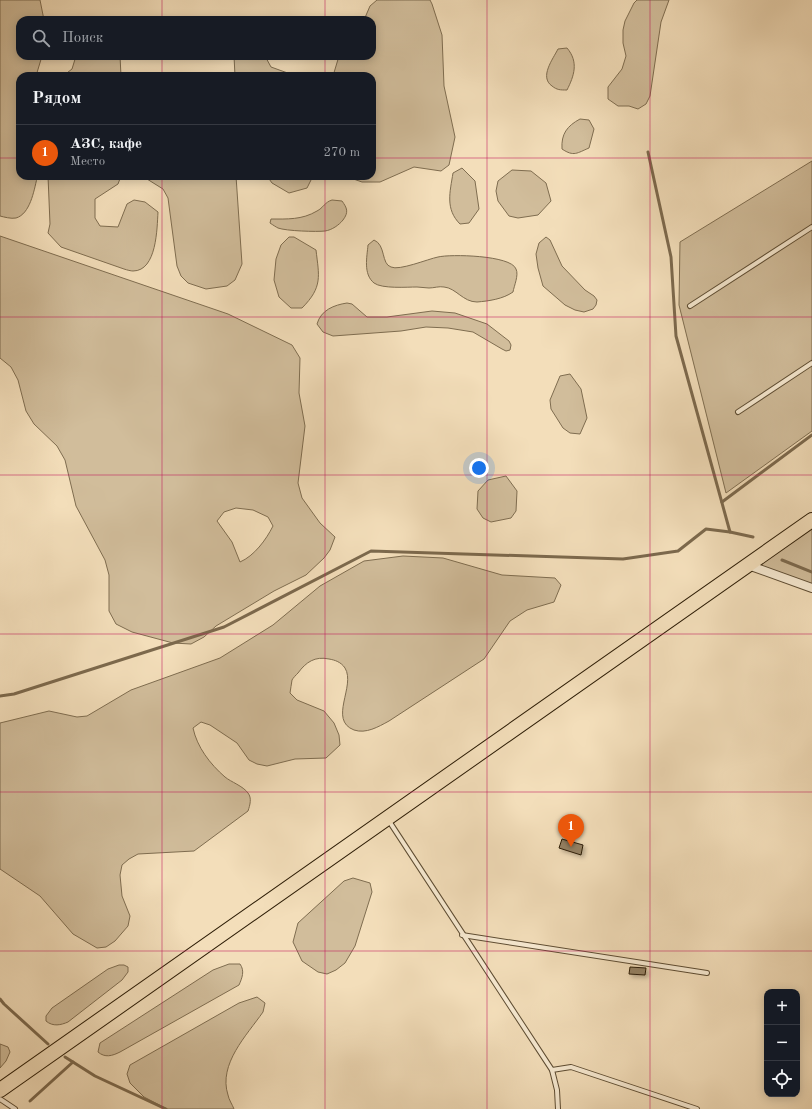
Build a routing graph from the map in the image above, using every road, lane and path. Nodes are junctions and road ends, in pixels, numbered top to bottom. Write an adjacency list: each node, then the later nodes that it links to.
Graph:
1 (812, 227): 2 (lane)
2 (690, 306)
3 (812, 363): 4 (lane)
4 (738, 412)
5 (812, 520): 6 (highway)
6 (748, 565): 7 (street); 8 (highway)
7 (812, 588)
8 (387, 818): 9 (lane); 12 (highway)
9 (462, 935): 10 (lane); 11 (lane)
10 (708, 973)
11 (552, 1070): 15 (lane); 16 (lane)
12 (0, 1090)
13 (0, 1099): 14 (lane)
14 (15, 1109)
15 (558, 1109)
16 (697, 1109)

